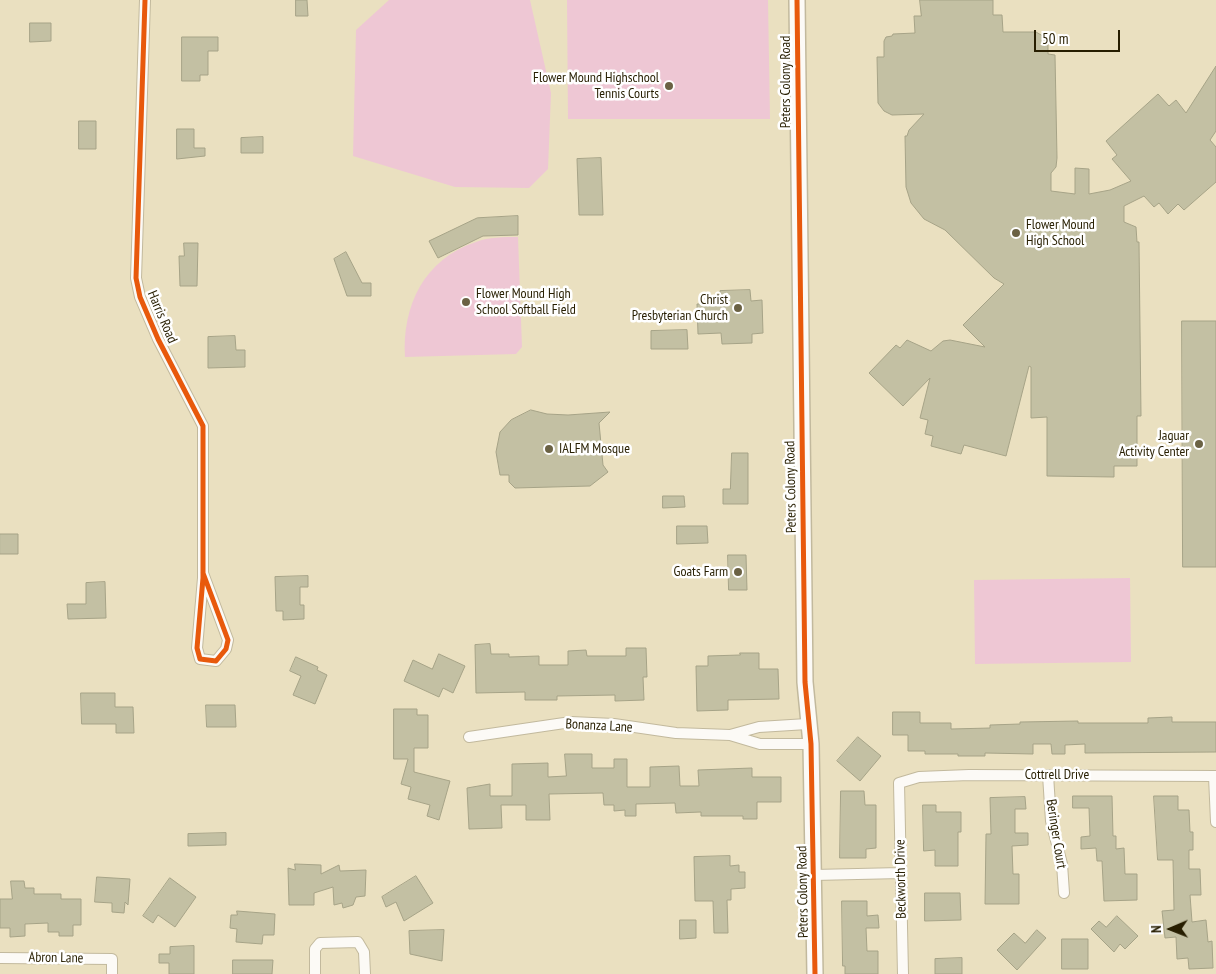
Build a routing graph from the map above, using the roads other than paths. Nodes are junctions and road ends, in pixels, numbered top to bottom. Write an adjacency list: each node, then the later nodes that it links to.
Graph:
1 (145, 0): 3 (street, Harris Road)
2 (797, 0): 4 (street, Peters Colony Road)
3 (203, 573): 3 (street, Harris Road)
4 (808, 724): 5 (street, Bonanza Lane); 7 (street, Peters Colony Road)
5 (730, 735): 6 (street, Bonanza Lane); 7 (street, Bonanza Lane)
6 (469, 737)
7 (811, 744): 13 (street, Peters Colony Road)
8 (1048, 775): 9 (street, Cottrell Drive); 10 (street, Cottrell Drive); 14 (street, Beringer Court)
9 (1215, 776): 11 (street)
10 (899, 783): 12 (street, Beckworth Drive)
11 (1216, 822)
12 (900, 873): 13 (street); 20 (street, Beckworth Drive)
13 (814, 875): 19 (street, Peters Colony Road)
14 (1064, 893)
15 (0, 958): 16 (street, Abron Lane)
16 (112, 974)
17 (315, 974): 18 (street)
18 (365, 974)
19 (816, 974)
20 (903, 974)

